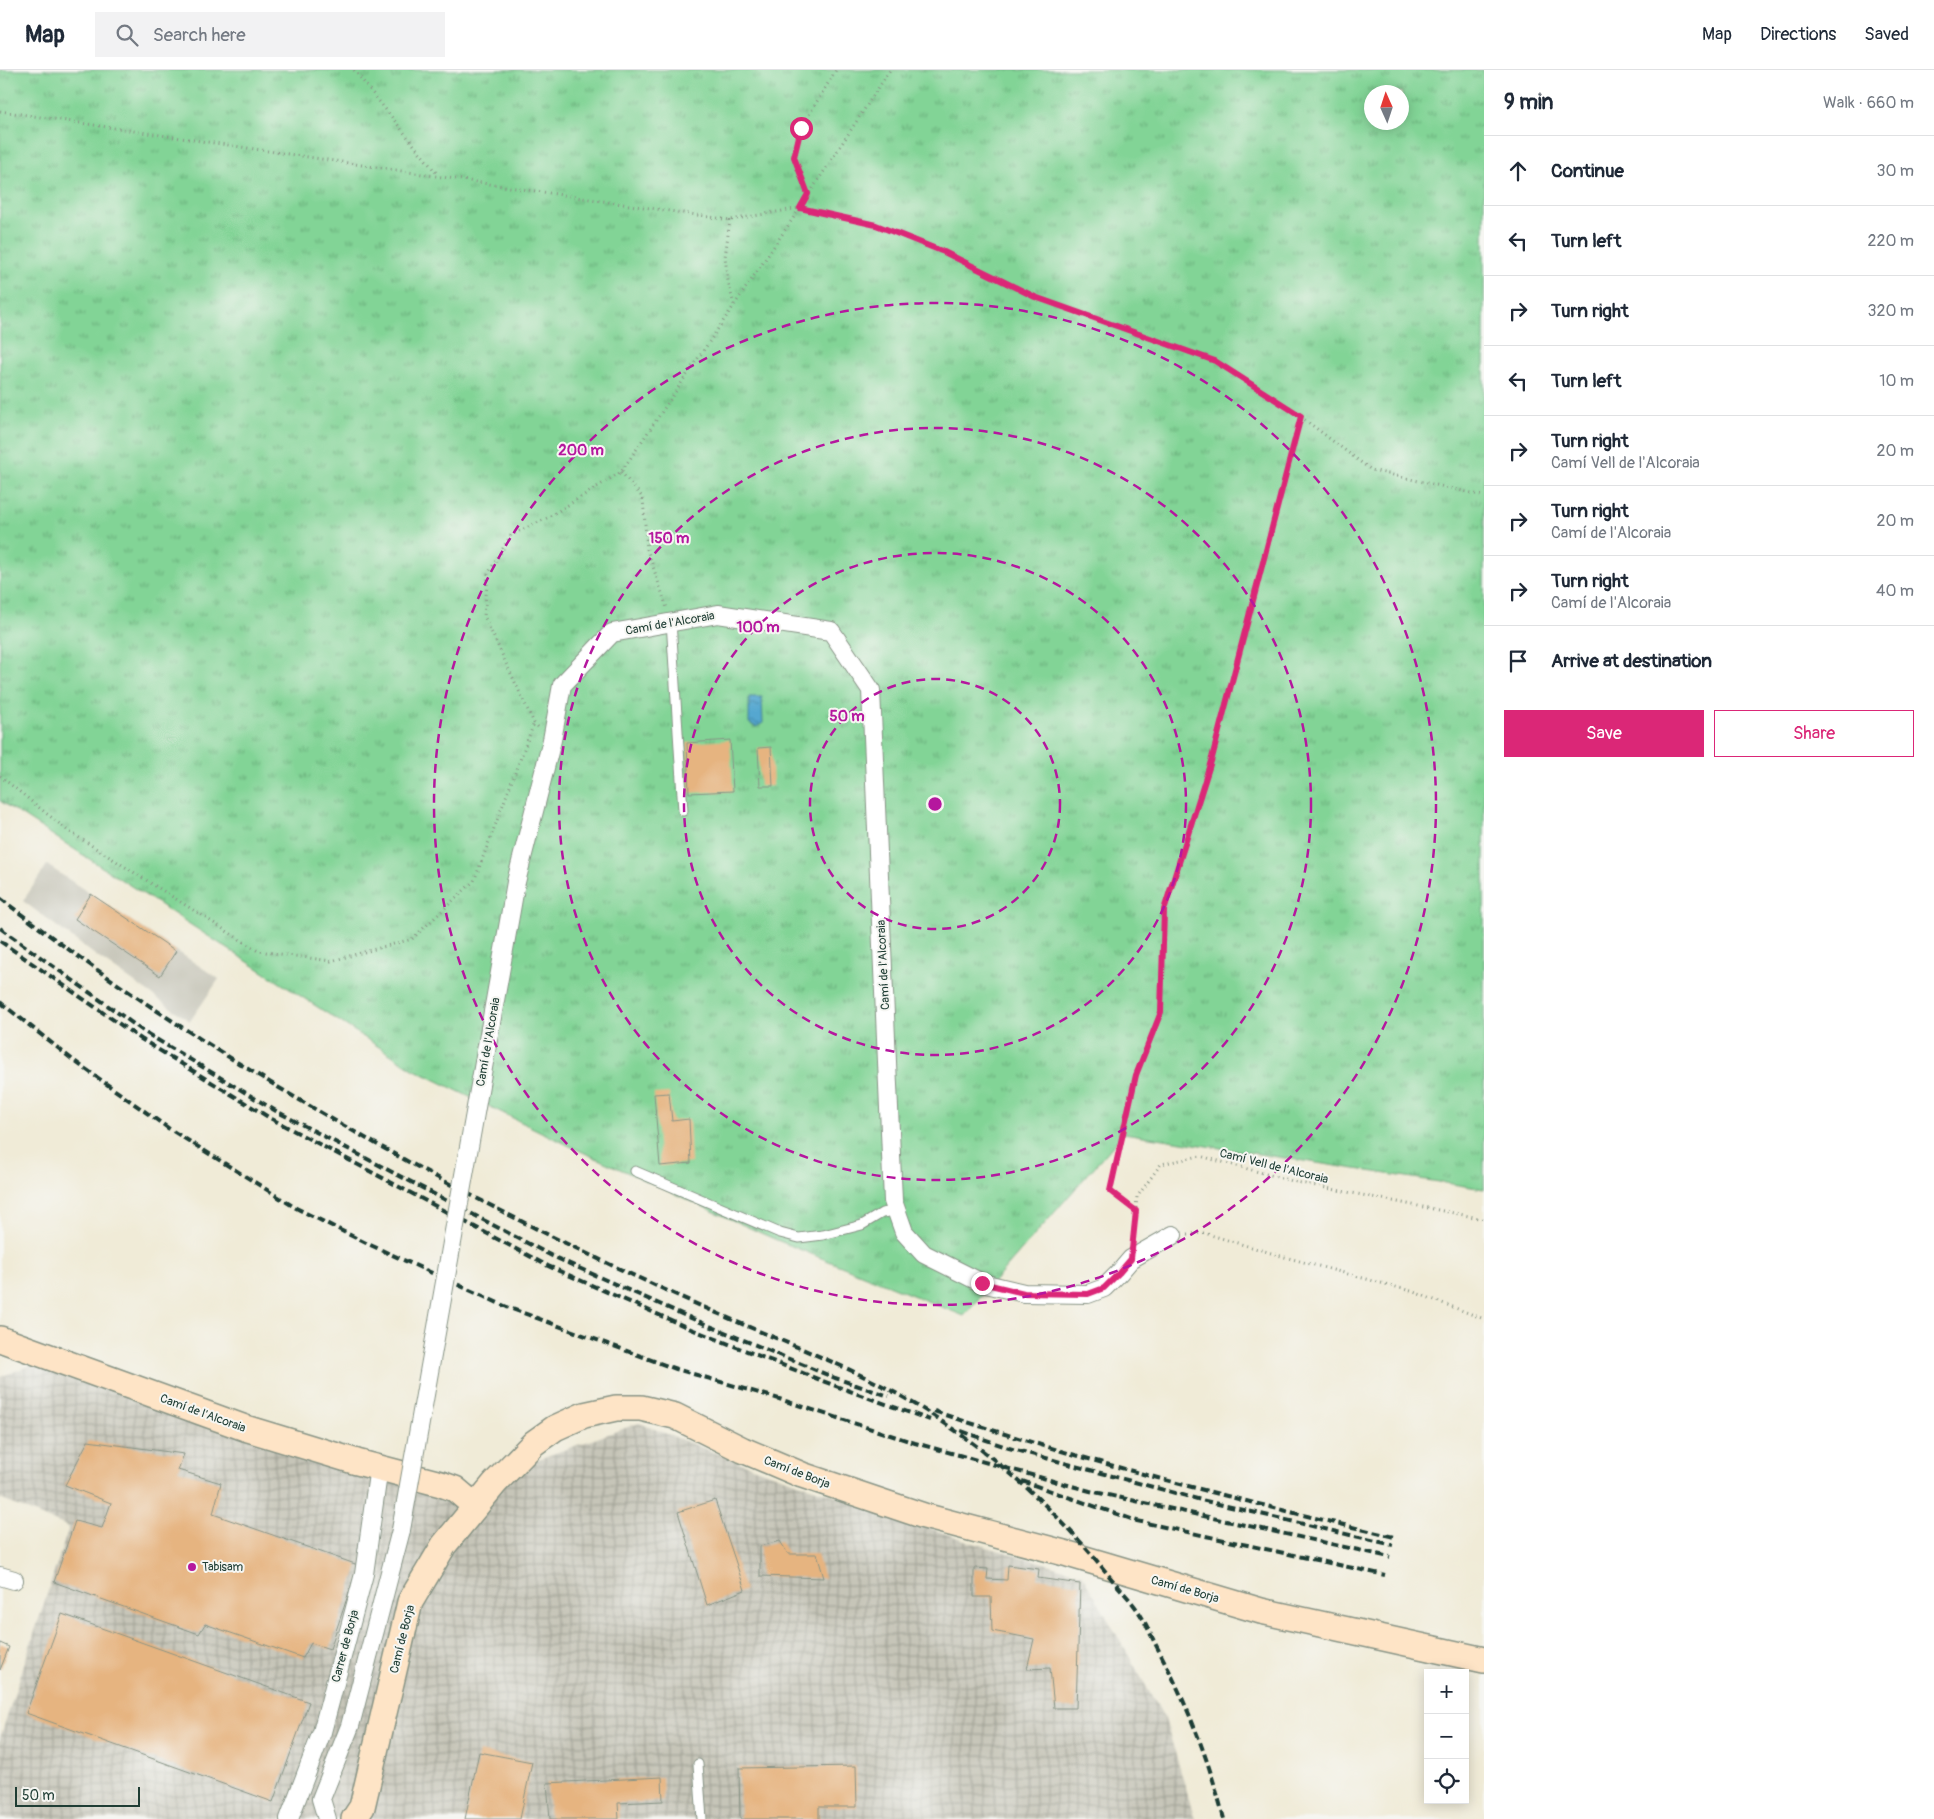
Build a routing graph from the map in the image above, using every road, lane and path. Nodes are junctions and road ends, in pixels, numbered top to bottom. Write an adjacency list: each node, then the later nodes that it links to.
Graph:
1 (354, 70): 5 (path)
2 (836, 70): 6 (path)
3 (890, 70): 6 (path)
4 (0, 111): 5 (path)
5 (439, 176): 8 (path)
6 (808, 194): 7 (path)
7 (800, 208): 8 (path); 9 (path); 10 (path)
8 (730, 220): 9 (path)
9 (734, 305): 11 (path)
10 (1301, 416): 12 (path); 20 (path)
11 (621, 472): 13 (path); 14 (path)
12 (1484, 496)
13 (671, 621): 15 (street, Camí de l'Alcoraia); 17 (lane); 19 (street, Camí de l'Alcoraia)
14 (534, 723): 15 (path); 16 (path)
15 (552, 740): 31 (street, Camí de l'Alcoraia, bridge)
16 (0, 776)
17 (683, 811)
18 (635, 1171): 19 (lane)
19 (895, 1211): 23 (street, Camí de l'Alcoraia)
20 (1136, 1211): 21 (path, Camí Vell de l'Alcoraia); 23 (path, Camí Vell de l'Alcoraia)
21 (1484, 1219)
22 (1173, 1235): 23 (street, Camí de l'Alcoraia); 24 (path)
23 (1131, 1259)
24 (1484, 1319)
25 (1, 1344): 26 (street, Camí de l'Alcoraia)
26 (379, 1467): 27 (street, Camí de l'Alcoraia); 30 (street, Carrer de Borja)
27 (475, 1506): 28 (street, Camí de Borja); 32 (street, Camí de Borja)
28 (1484, 1660)
29 (698, 1764): 33 (lane)
30 (289, 1819)
31 (327, 1819)
32 (354, 1819)
33 (702, 1819)

